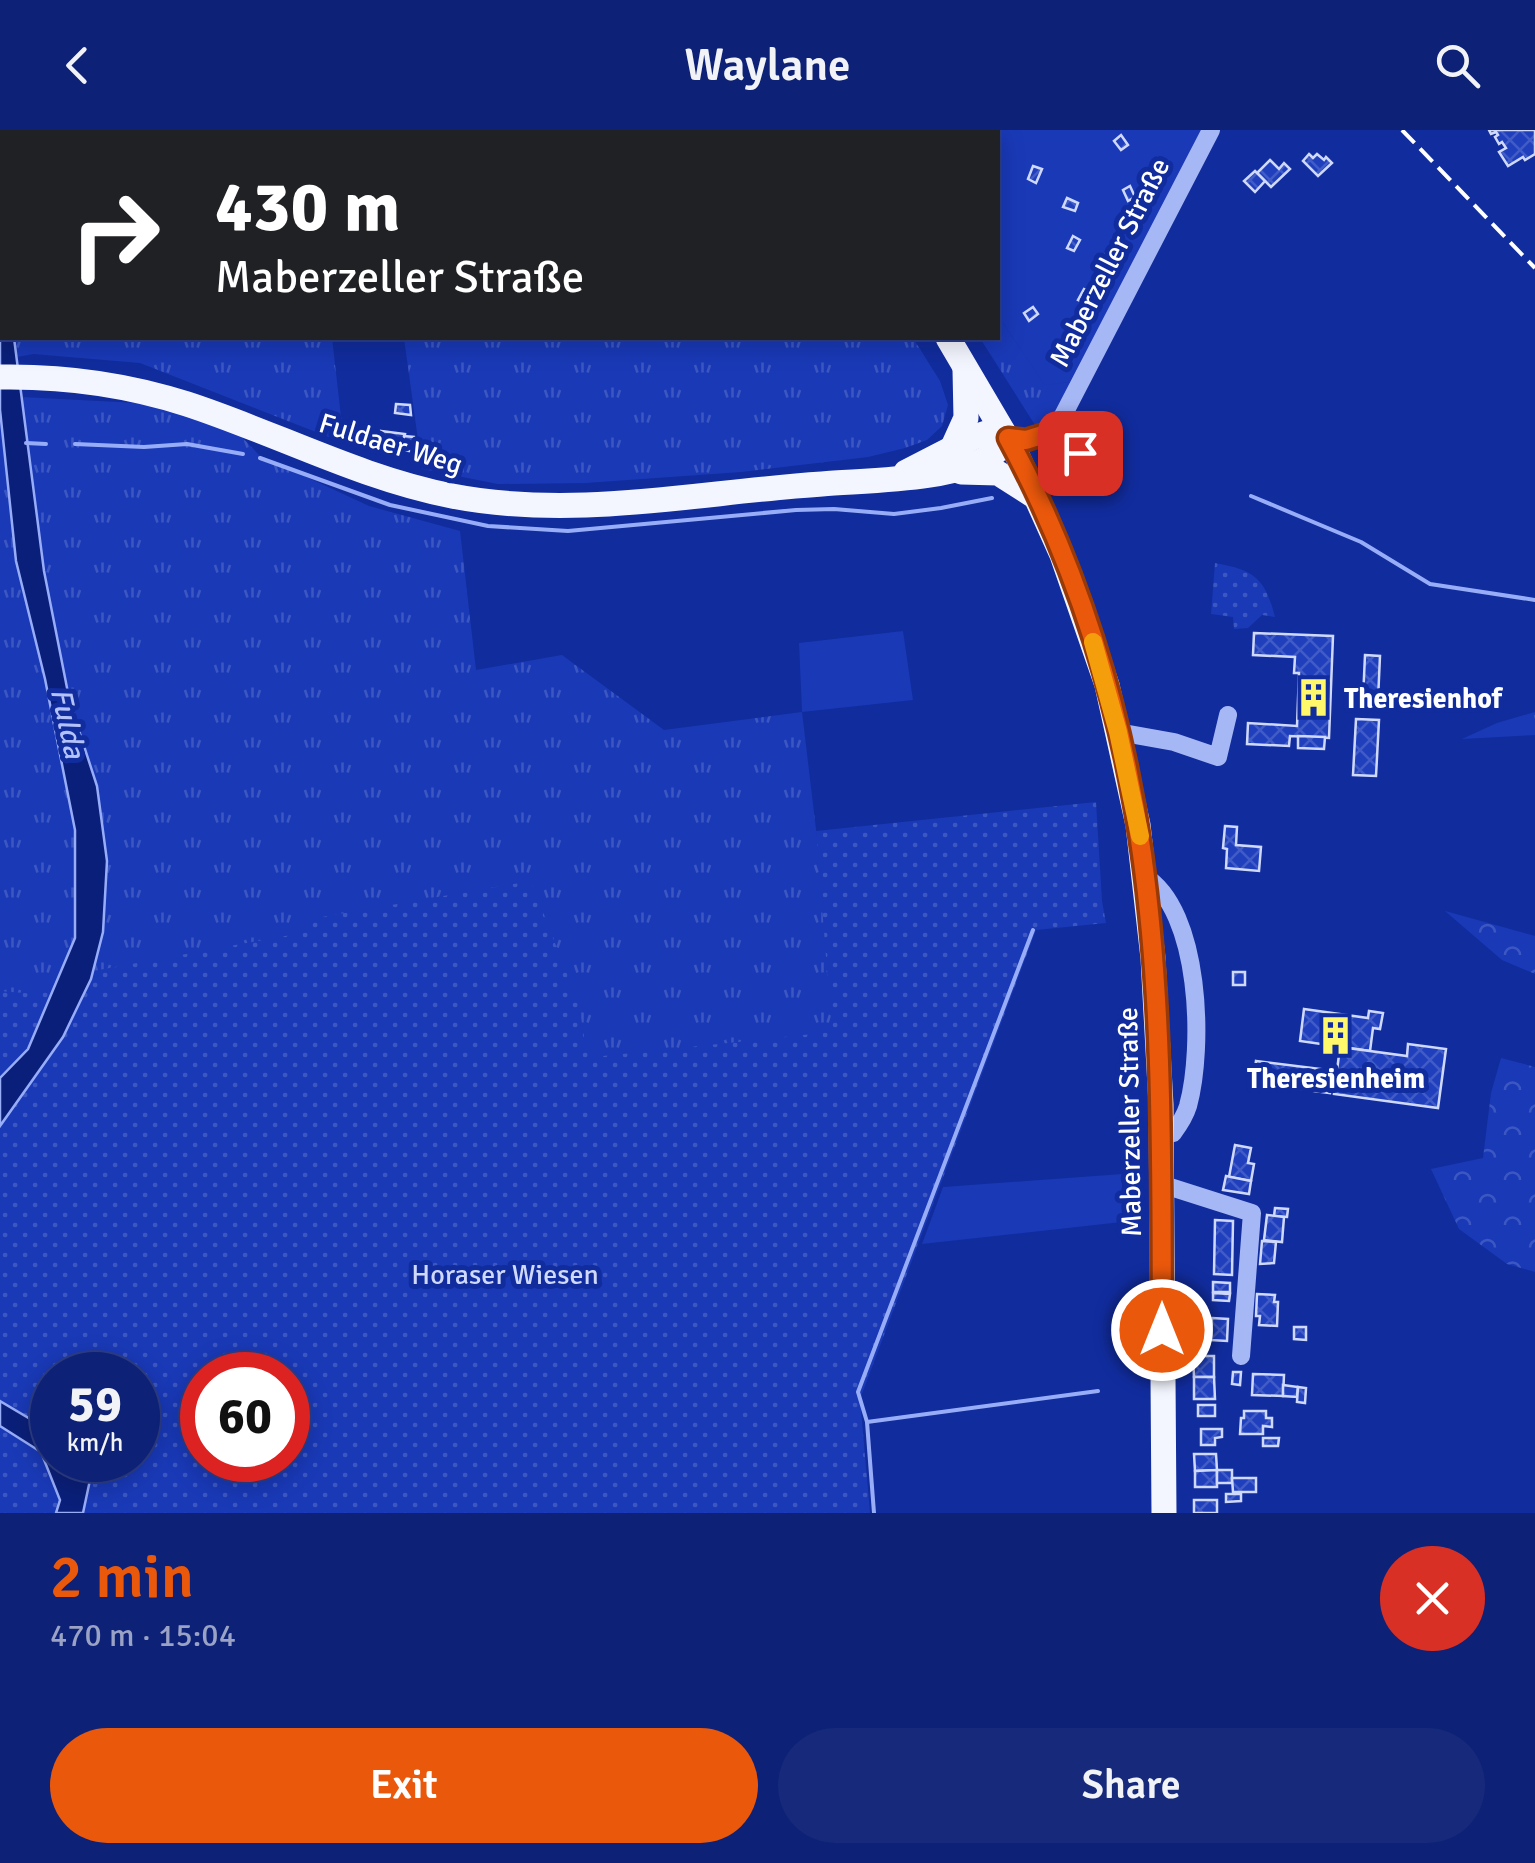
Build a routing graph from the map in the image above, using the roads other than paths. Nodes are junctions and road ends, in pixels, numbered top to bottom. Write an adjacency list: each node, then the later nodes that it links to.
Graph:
1 (1211, 130): 5 (lane, Maberzeller Straße)
2 (949, 340): 3 (main road, Maberzeller Straße)
3 (964, 365): 6 (main road, Maberzeller Straße); 8 (main road)
4 (0, 377): 8 (main road, Fuldaer Weg)
5 (1055, 431): 6 (lane); 7 (lane)
6 (1008, 438): 8 (main road, Fuldaer Weg); 9 (main road, Maberzeller Straße)
7 (1080, 453)
8 (951, 460): 9 (main road)
9 (1038, 498): 11 (main road, Maberzeller Straße)
10 (1228, 715): 11 (lane)
11 (1118, 732): 12 (main road, Maberzeller Straße)
12 (1144, 876): 13 (main road, Maberzeller Straße); 13 (lane)
13 (1161, 1136): 14 (main road, Maberzeller Straße)
14 (1161, 1184): 15 (lane); 16 (main road, Maberzeller Straße)
15 (1241, 1356)
16 (1164, 1513)

